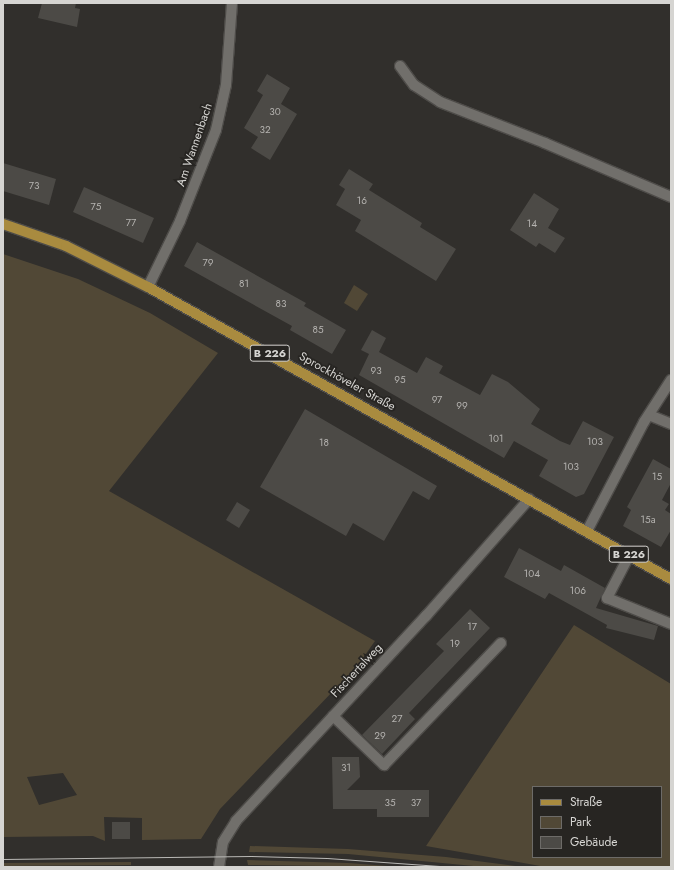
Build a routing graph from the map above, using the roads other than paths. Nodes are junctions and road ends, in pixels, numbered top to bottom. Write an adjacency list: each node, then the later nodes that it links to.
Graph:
1 (232, 3): 5 (street, Am Wannenbach)
2 (400, 66): 3 (street)
3 (671, 197)
4 (3, 224): 5 (main road, Sprockhöveler Straße / B 226)
5 (148, 287): 9 (main road, Sprockhöveler Straße / B 226)
6 (671, 380): 7 (street)
7 (649, 415): 8 (street); 10 (street)
8 (671, 424)
9 (529, 500): 10 (main road, Sprockhöveler Straße / B 226); 15 (street, Fischertalweg)
10 (587, 531): 11 (main road, Sprockhöveler Straße / B 226)
11 (630, 554): 12 (main road, Sprockhöveler Straße / B 226); 13 (street)
12 (671, 578)
13 (671, 624)
14 (501, 643): 15 (street)
15 (333, 716): 16 (street, Fischertalweg)
16 (219, 867)

